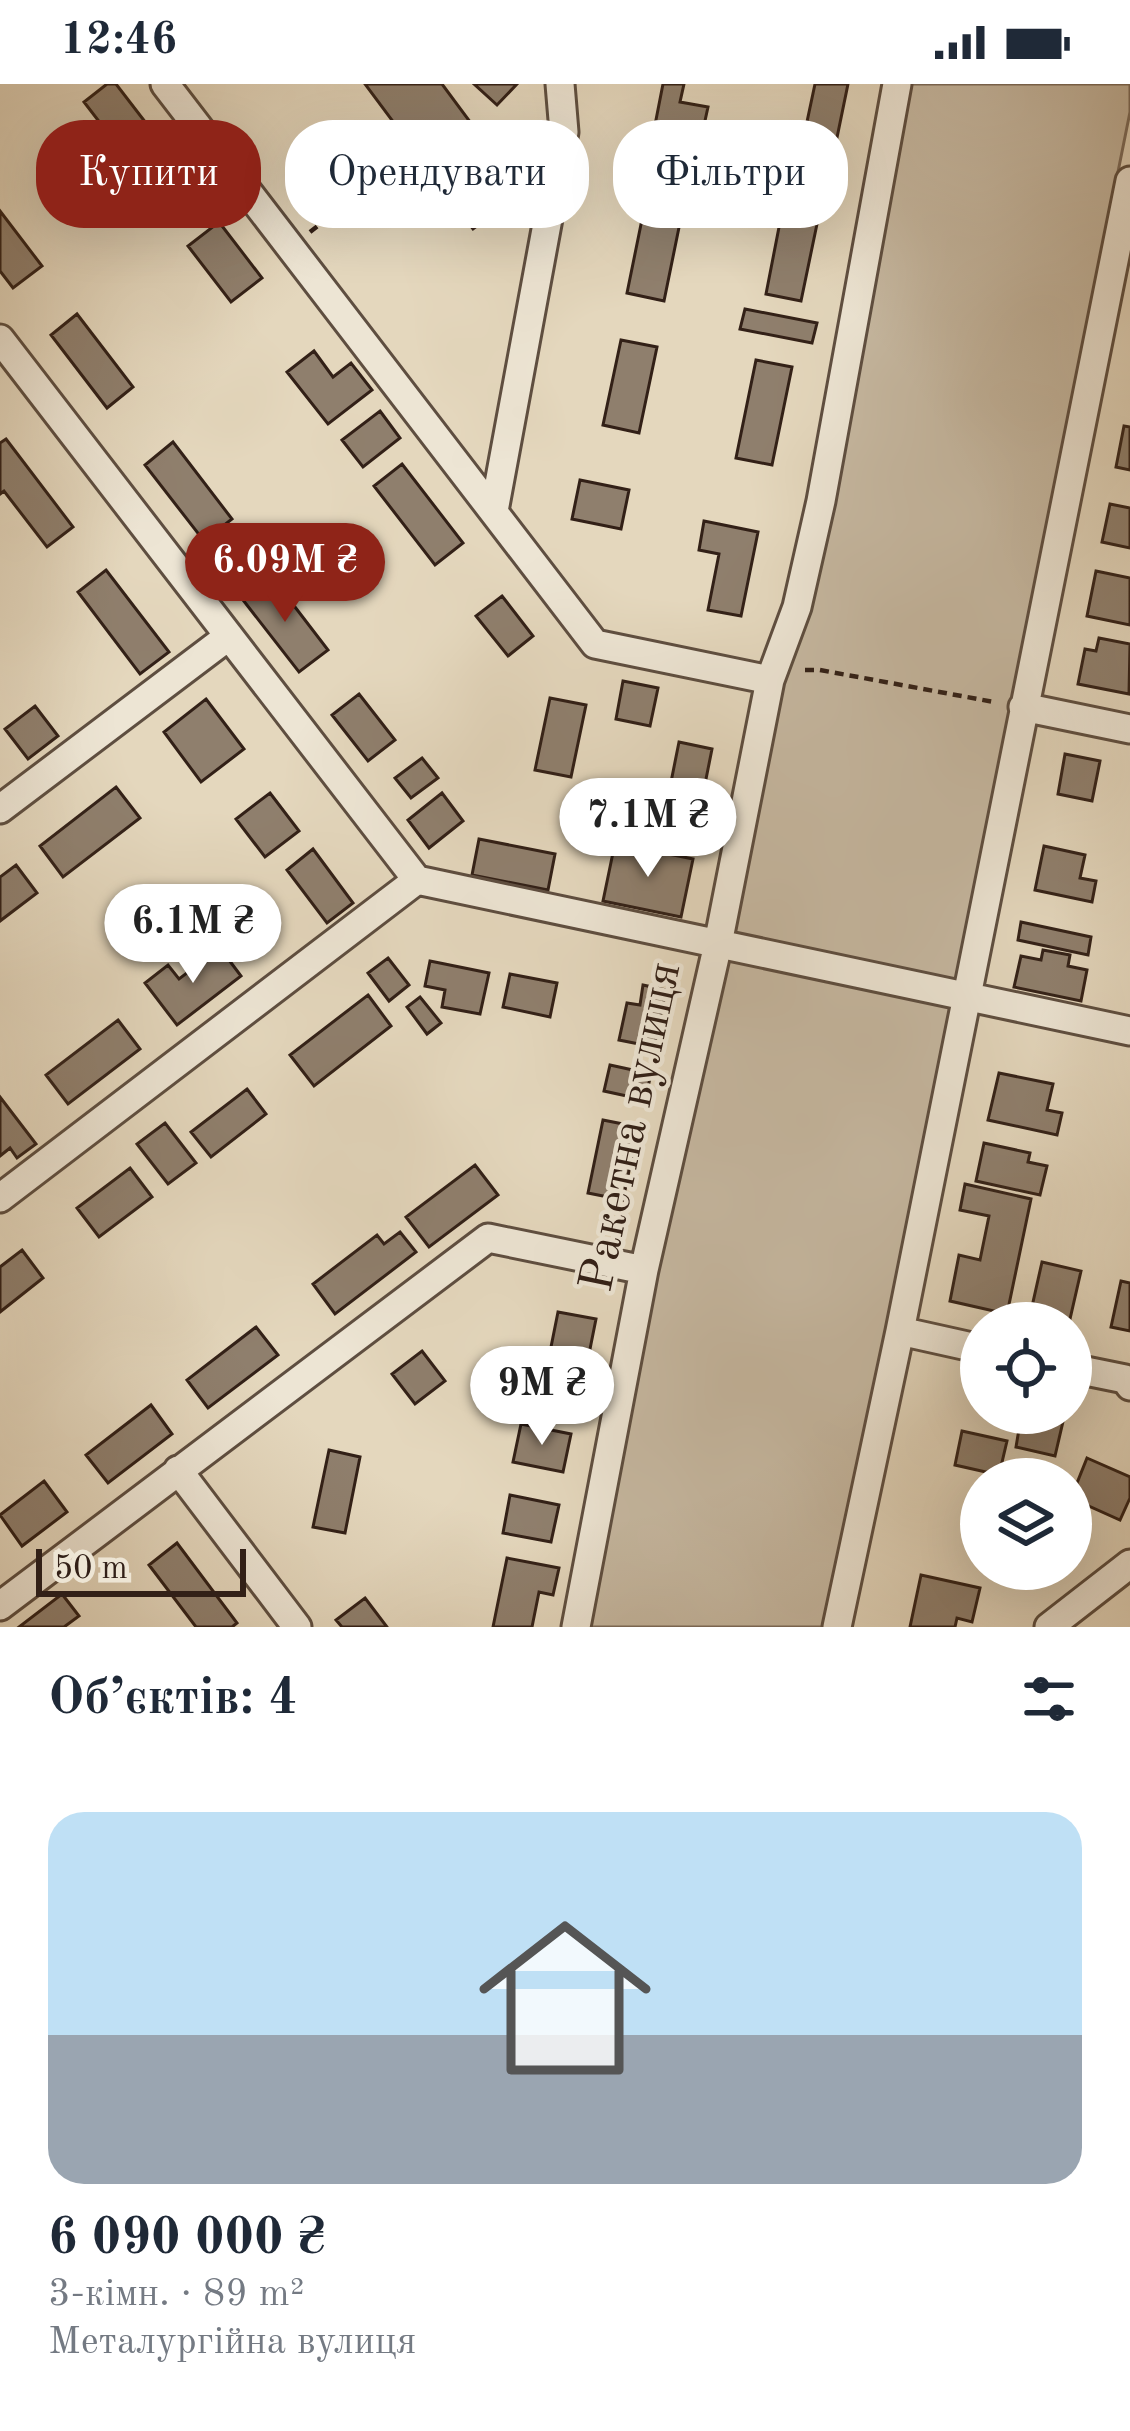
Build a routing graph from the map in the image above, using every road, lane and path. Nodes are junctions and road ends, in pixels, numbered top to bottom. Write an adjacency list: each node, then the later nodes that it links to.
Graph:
1 (165, 84): 6 (street)
2 (560, 84): 8 (street)
3 (897, 84): 10 (street, Ракетна вулиця)
4 (1130, 181): 11 (street)
5 (314, 228): 6 (path)
6 (290, 247): 8 (street)
7 (0, 339): 9 (street)
8 (494, 512): 10 (street)
9 (229, 635): 13 (street); 14 (street)
10 (770, 680): 11 (path); 15 (street, Ракетна вулиця)
11 (1023, 707): 12 (street); 16 (street)
12 (1130, 728)
13 (0, 809)
14 (417, 880): 15 (street); 18 (street)
15 (718, 944): 16 (street); 19 (street, Ракетна вулиця)
16 (966, 996): 17 (street); 20 (street)
17 (1130, 1031)
18 (0, 1198)
19 (644, 1270): 24 (street); 28 (street, Ракетна вулиця)
20 (900, 1331): 21 (street); 29 (street)
21 (960, 1344)
22 (1092, 1372): 23 (street)
23 (1130, 1386)
24 (178, 1470): 26 (street); 27 (street)
25 (1130, 1564): 30 (street)
26 (0, 1606)
27 (297, 1627)
28 (576, 1627)
29 (837, 1627)
30 (1048, 1627)

